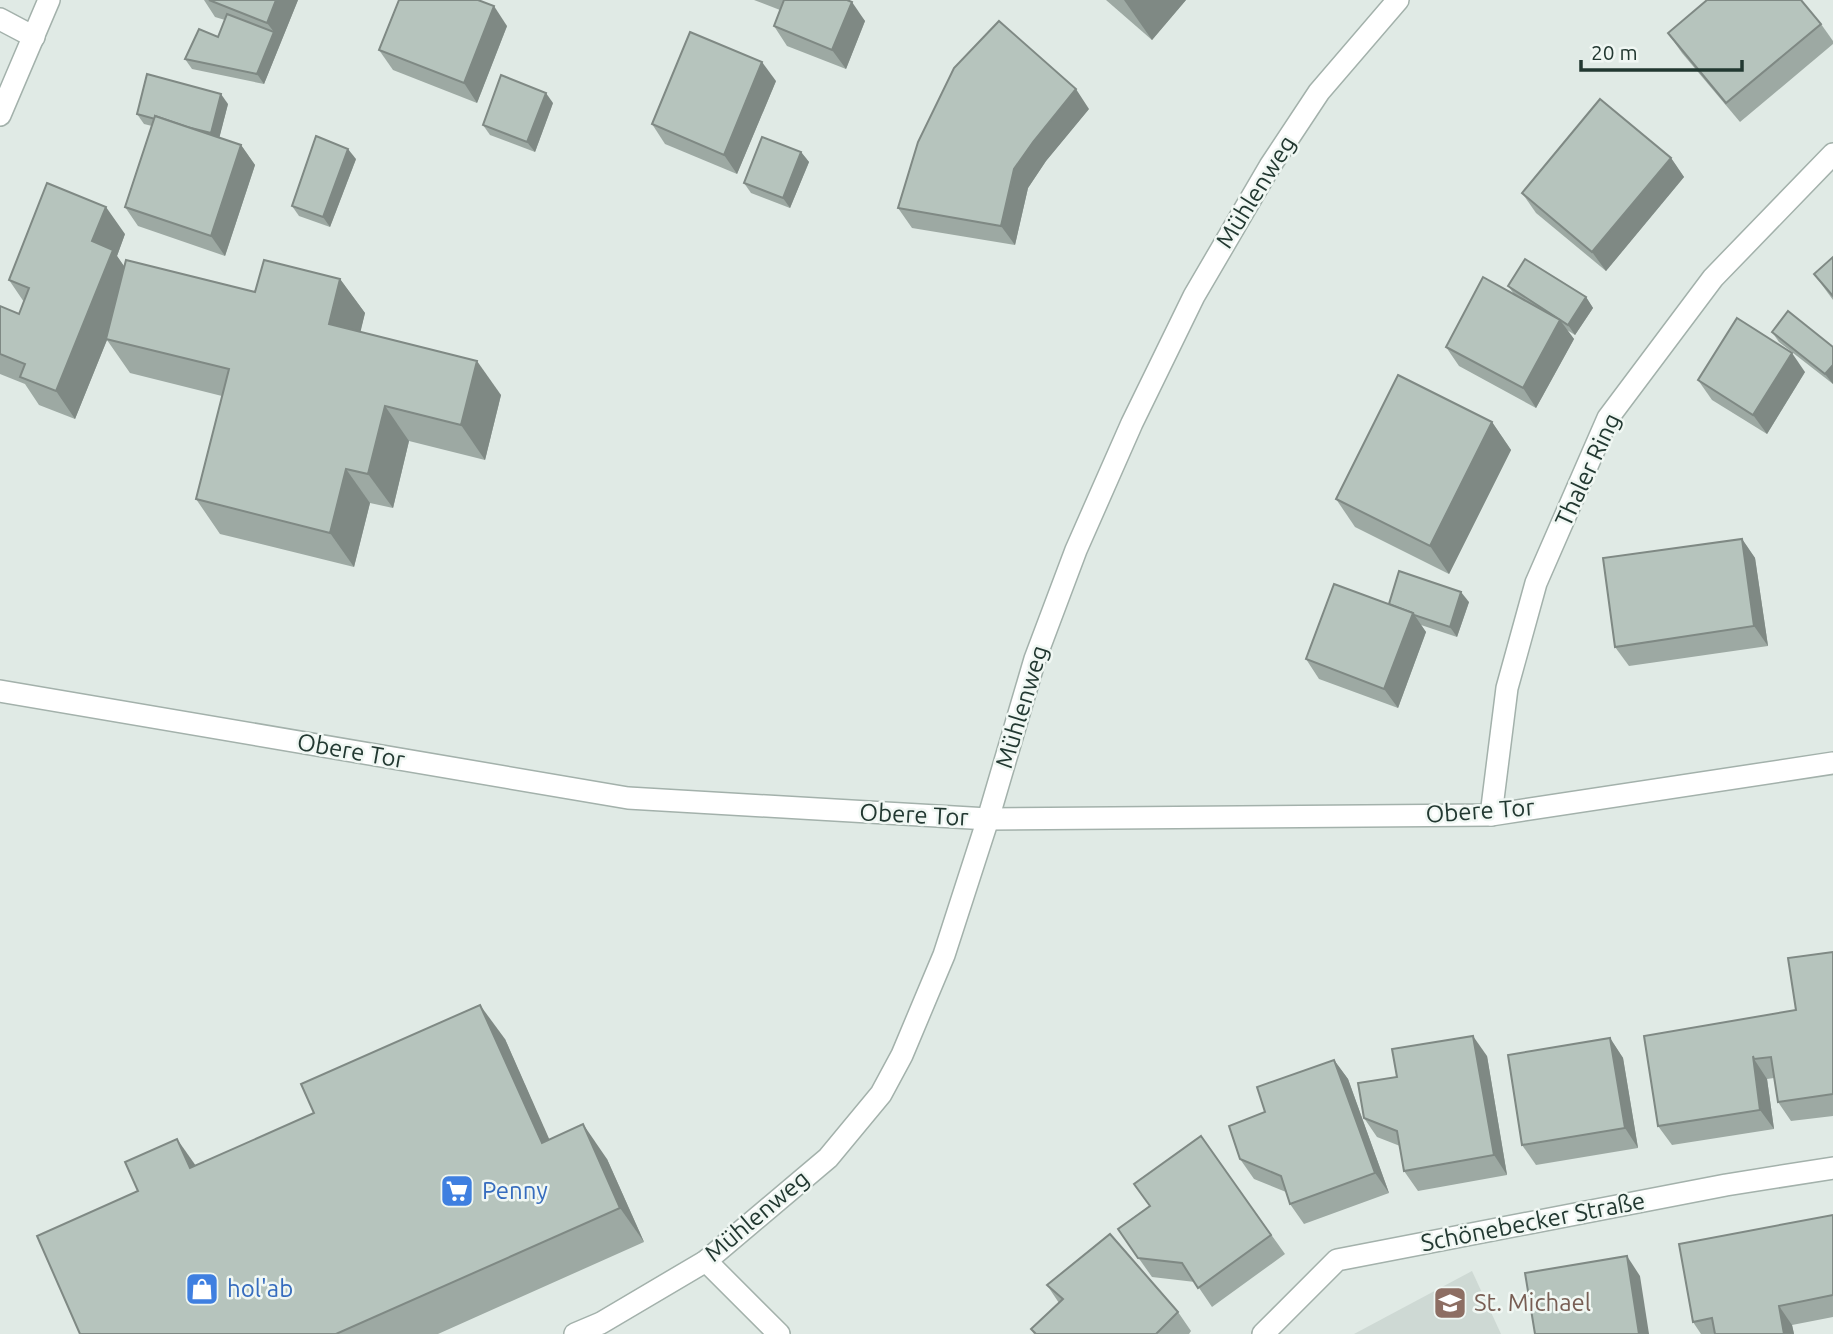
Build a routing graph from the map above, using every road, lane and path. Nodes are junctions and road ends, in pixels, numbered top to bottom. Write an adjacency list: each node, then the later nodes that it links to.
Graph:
1 (49, 0): 4 (street)
2 (1398, 0): 10 (street, Mühlenweg)
3 (0, 19): 4 (street)
4 (34, 37): 5 (street)
5 (0, 116)
6 (1833, 154): 9 (street, Thaler Ring)
7 (0, 691): 10 (street, Obere Tor)
8 (1833, 763): 9 (street, Obere Tor)
9 (1491, 815): 10 (street, Obere Tor)
10 (988, 819): 12 (street, Mühlenweg)
11 (1833, 1168): 15 (street, Schönebecker Straße)
12 (706, 1261): 13 (street, Mühlenweg); 14 (street)
13 (575, 1334)
14 (779, 1334)
15 (1263, 1334)

